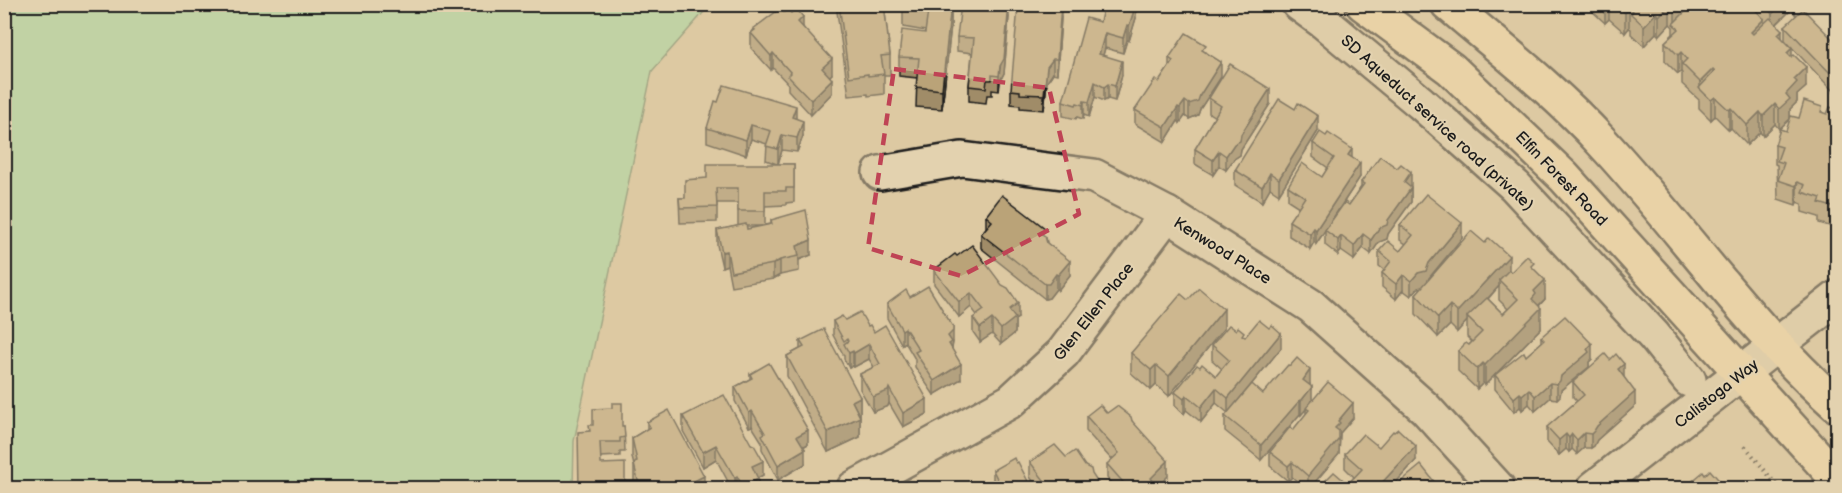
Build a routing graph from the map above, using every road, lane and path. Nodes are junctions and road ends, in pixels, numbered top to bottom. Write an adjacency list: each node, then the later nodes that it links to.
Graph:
1 (1299, 4): 11 (street, SD Aqueduct service road (private))
2 (1363, 4): 10 (main road, Elfin Forest Road)
3 (1448, 4): 9 (main road)
4 (1810, 4): 5 (street)
5 (1838, 31)
6 (880, 173): 7 (street, Kenwood Place)
7 (1167, 214): 15 (street, Glen Ellen Place); 16 (street, Kenwood Place)
8 (1838, 297): 9 (street, Calistoga Way)
9 (1775, 346): 10 (street, Calistoga Way); 12 (main road)
10 (1741, 373): 14 (main road, Elfin Forest Road); 17 (street, Calistoga Way)
11 (1689, 380)
12 (1838, 406)
13 (1745, 446): 18 (path)
14 (1838, 480)
15 (854, 489)
16 (1498, 489)
17 (1594, 489)
18 (1779, 489)

